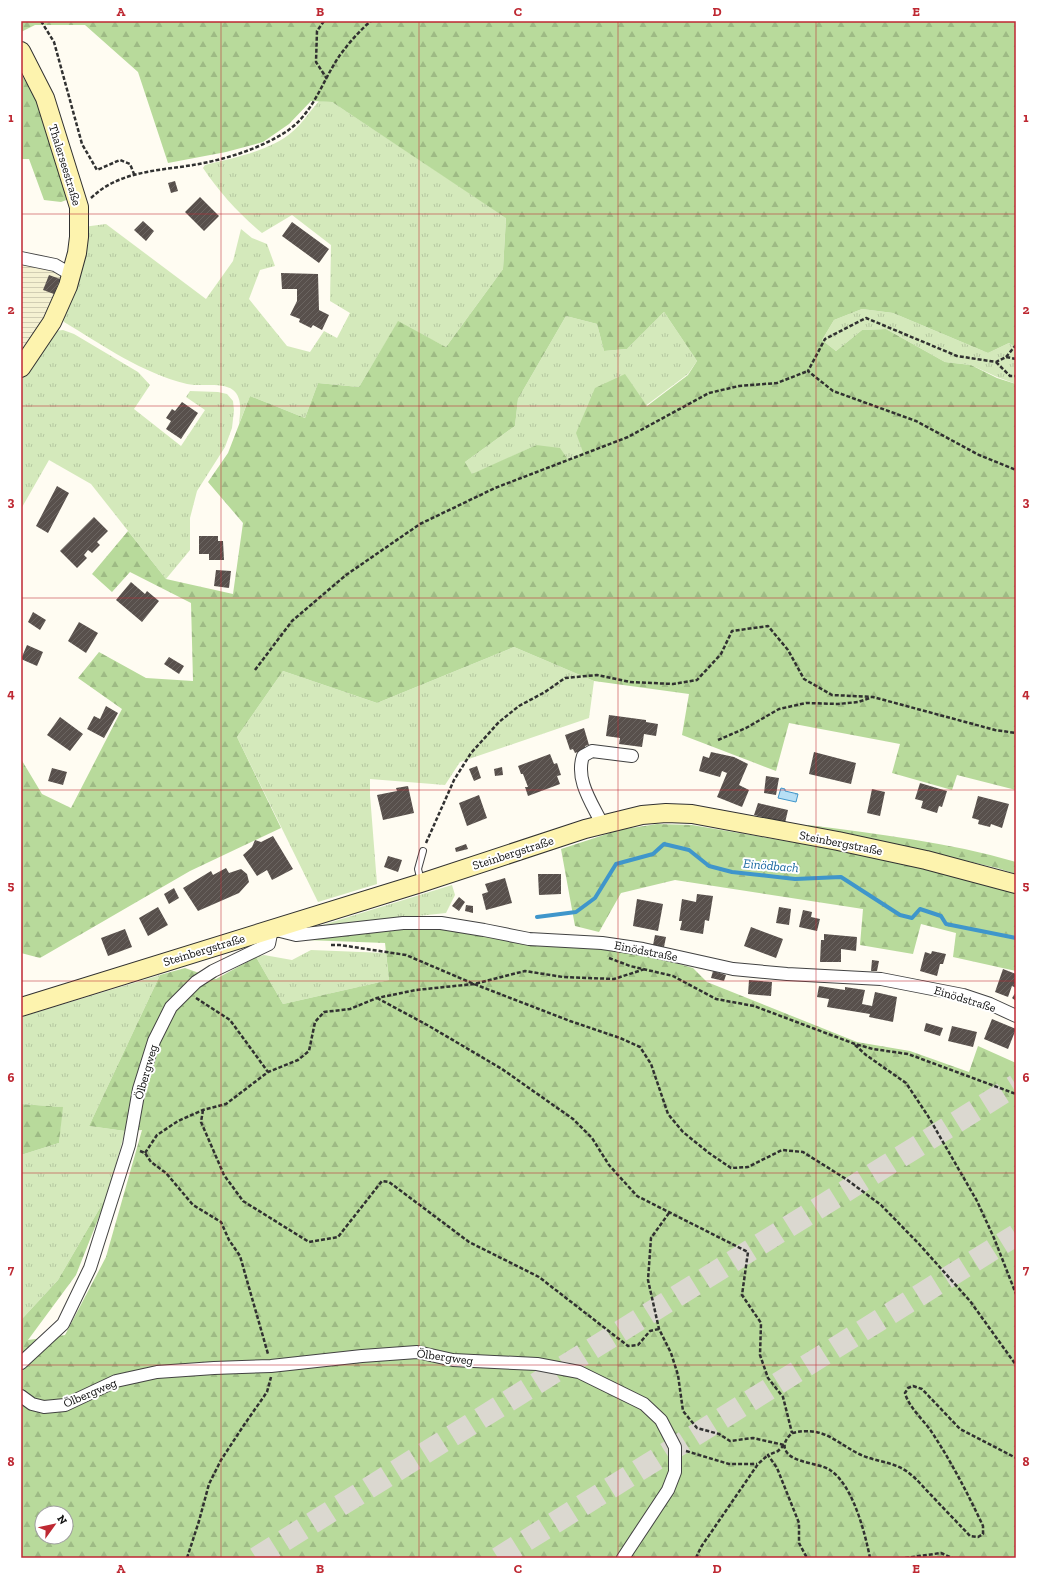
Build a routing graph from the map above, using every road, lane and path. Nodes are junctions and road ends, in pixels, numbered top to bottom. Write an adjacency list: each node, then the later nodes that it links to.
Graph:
1 (41, 21): 6 (path)
2 (324, 21): 5 (path)
3 (371, 21): 5 (path)
4 (21, 51): 7 (main road, Thalerseestraße)
5 (327, 80): 6 (path)
6 (134, 174): 7 (path)
7 (79, 207): 9 (main road, Thalerseestraße)
8 (21, 258): 9 (street)
9 (72, 275): 14 (main road, Thalerseestraße)
10 (1016, 345): 11 (path)
11 (1006, 357): 12 (path); 13 (path)
12 (1016, 359)
13 (996, 362): 15 (path); 16 (path)
14 (21, 368)
15 (808, 371): 17 (path); 18 (path)
16 (1016, 376)
17 (1016, 470)
18 (255, 670)
19 (872, 697): 20 (path); 21 (path); 24 (path)
20 (1016, 732)
21 (718, 740)
22 (632, 756): 23 (street)
23 (602, 824): 25 (main road, Steinbergstraße); 26 (main road, Steinbergstraße)
24 (423, 851): 25 (lane)
25 (422, 884): 27 (main road, Steinbergstraße)
26 (1016, 884)
27 (272, 929): 30 (street, Ölbergweg); 32 (main road, Steinbergstraße); 33 (street, Einödstraße)
28 (328, 945): 29 (path)
29 (474, 984): 31 (path); 34 (path); 42 (path)
30 (186, 992): 35 (path); 41 (street, Ölbergweg)
31 (377, 998): 35 (path); 38 (path)
32 (21, 1007)
33 (1016, 1016)
34 (855, 1044): 36 (path); 39 (path)
35 (268, 1072): 37 (path)
36 (1016, 1094)
37 (203, 1110): 40 (path); 43 (path)
38 (669, 1213): 40 (path); 45 (path)
39 (1016, 1294)
40 (659, 1329): 46 (path)
41 (21, 1363)
42 (1016, 1364)
43 (271, 1366): 44 (street, Ölbergweg); 47 (street, Ölbergweg); 51 (path)
44 (21, 1396)
45 (792, 1433): 46 (path); 49 (path)
46 (784, 1445): 48 (path); 55 (path)
47 (675, 1447): 50 (path); 52 (street, Ölbergweg)
48 (768, 1455): 50 (path); 54 (path)
49 (1016, 1458)
50 (758, 1464): 53 (path)
51 (187, 1558)
52 (622, 1558)
53 (696, 1558)
54 (807, 1558)
55 (870, 1558)
56 (905, 1558): 57 (path)
57 (952, 1558)

